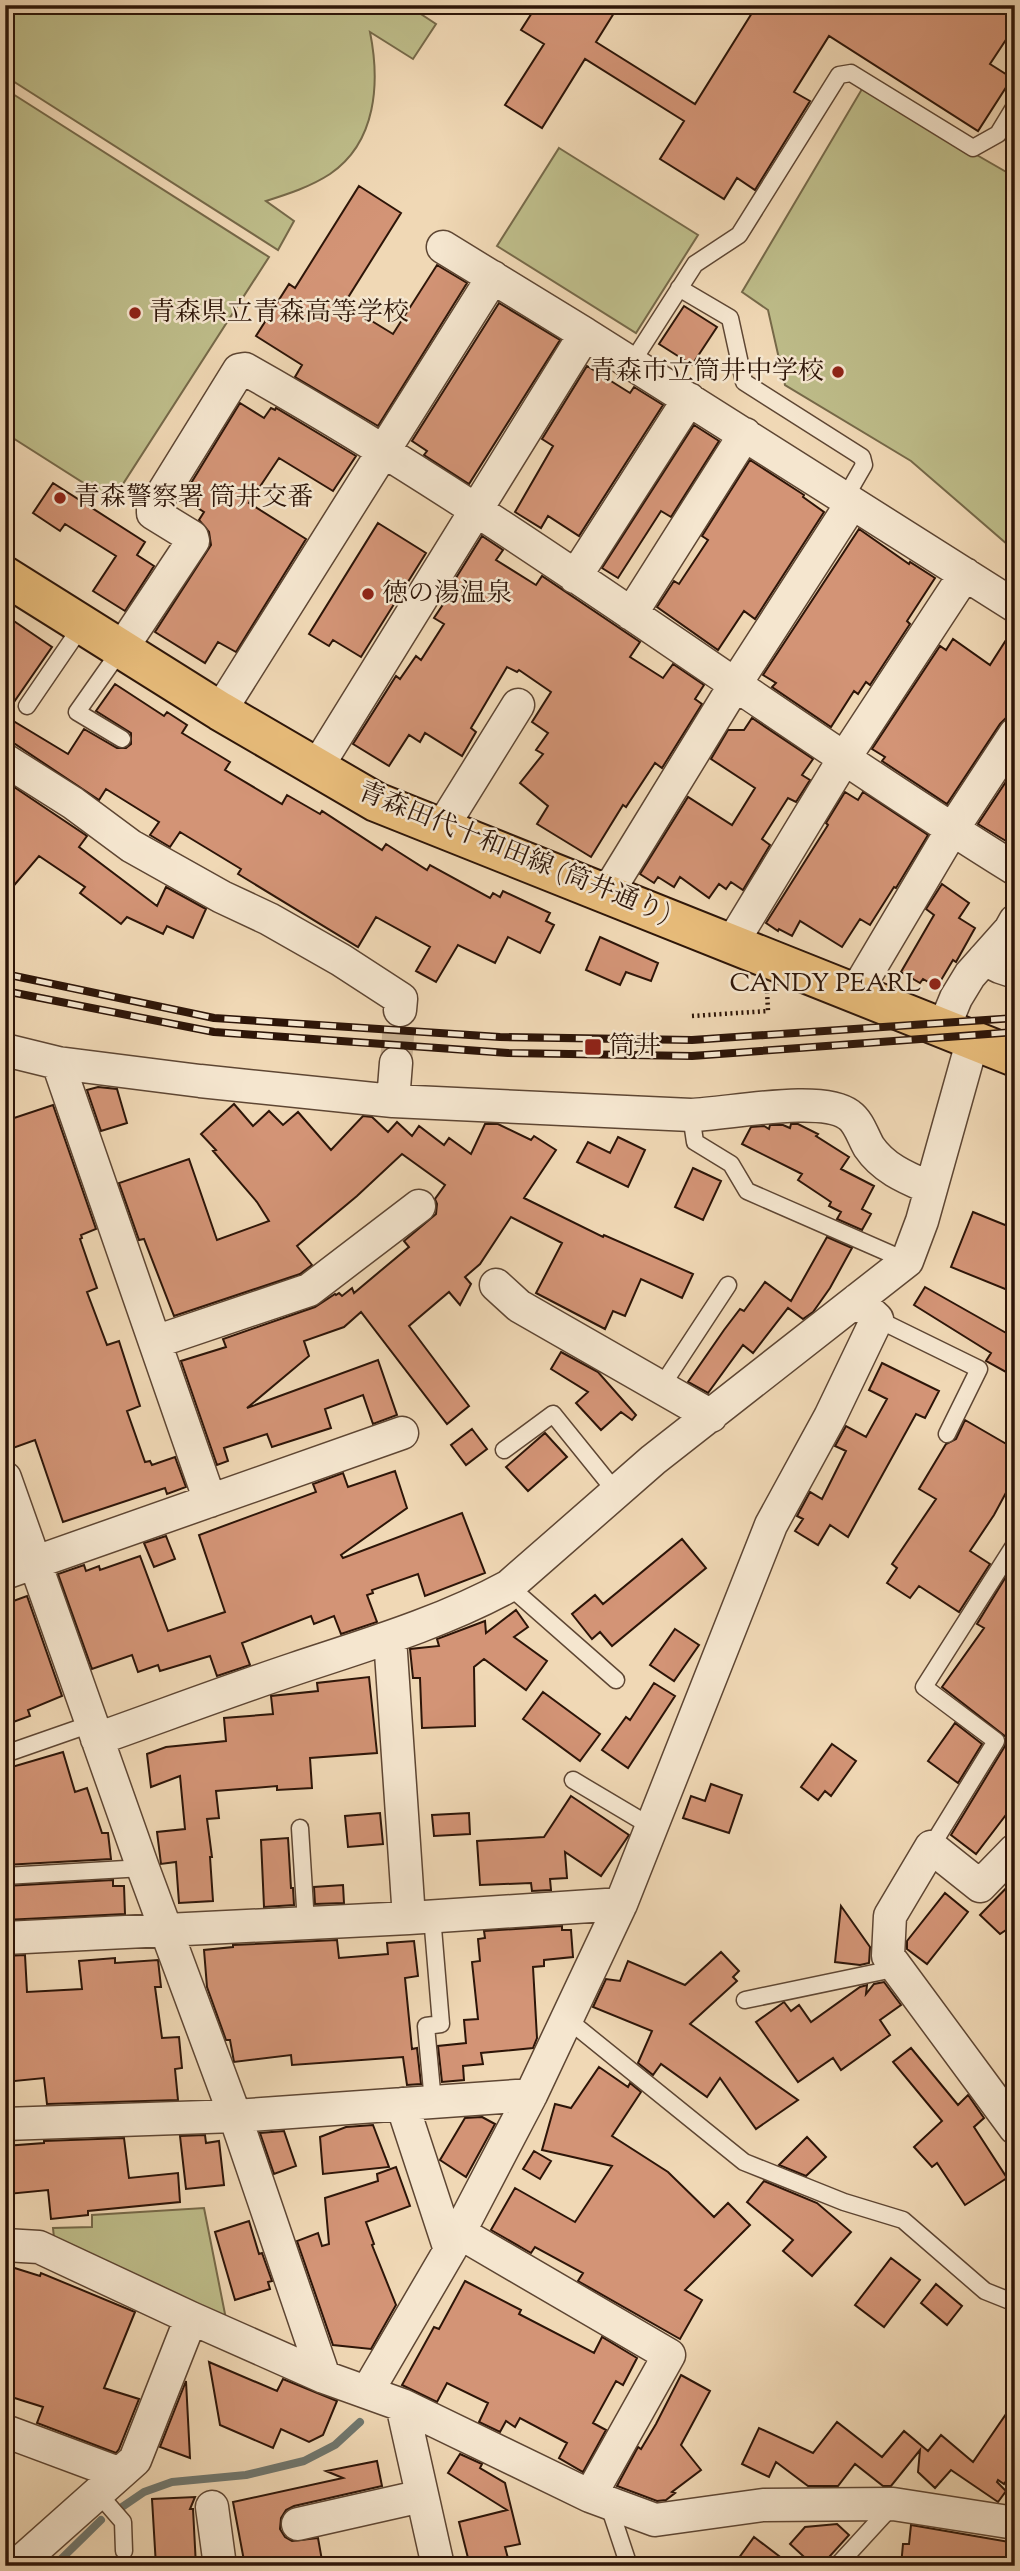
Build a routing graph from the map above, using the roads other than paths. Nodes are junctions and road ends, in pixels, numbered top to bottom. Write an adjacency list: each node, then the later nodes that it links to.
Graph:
1 (1015, 106): 4 (lane)
2 (443, 247): 3 (street)
3 (493, 277): 5 (street); 9 (street)
4 (680, 289): 6 (lane); 10 (lane)
5 (585, 334): 6 (street); 11 (street)
6 (631, 363): 7 (street)
7 (689, 399): 8 (street); 14 (street)
8 (745, 434): 10 (street); 16 (street)
9 (383, 453): 11 (street); 18 (street); 22 (street)
10 (848, 501): 12 (street); 19 (street)
11 (474, 510): 14 (street); 27 (street)
12 (965, 574): 15 (street); 25 (street)
13 (5, 576): 17 (main road, 青森田代十和田線 (筒井通り))
14 (575, 577): 16 (street)
15 (1015, 606)
16 (631, 614): 19 (street)
17 (83, 624): 18 (main road, 青森田代十和田線 (筒井通り)); 21 (lane)
18 (122, 648): 22 (main road, 青森田代十和田線 (筒井通り)); 24 (lane)
19 (736, 683): 25 (street); 31 (street)
20 (518, 705): 28 (street)
21 (27, 706)
22 (220, 711): 27 (main road, 青森田代十和田線 (筒井通り))
23 (1015, 734): 29 (street)
24 (122, 739)
25 (845, 757): 29 (street); 33 (street)
26 (5, 760): 37 (street)
27 (317, 767): 28 (main road, 青森田代十和田線 (筒井通り))
28 (441, 829): 31 (main road, 青森田代十和田線 (筒井通り))
29 (952, 830): 30 (street); 36 (street)
30 (1015, 869)
31 (606, 895): 33 (main road, 青森田代十和田線 (筒井通り))
32 (1015, 921): 34 (street)
33 (732, 943): 36 (main road, 青森田代十和田線 (筒井通り))
34 (984, 959): 35 (street); 38 (street)
35 (1015, 972)
36 (856, 992): 38 (main road, 青森田代十和田線 (筒井通り))
37 (400, 1010)
38 (958, 1033): 40 (main road, 青森田代十和田線 (筒井通り)); 45 (street)
39 (5, 1050): 41 (street)
40 (1015, 1056)
41 (58, 1063): 43 (street); 51 (street)
42 (396, 1063): 43 (street)
43 (393, 1101): 44 (street)
44 (691, 1115): 45 (street); 47 (lane)
45 (930, 1188): 47 (street)
46 (419, 1206): 51 (street)
47 (907, 1261): 50 (street)
48 (496, 1285): 52 (street)
49 (728, 1285): 52 (lane)
50 (867, 1310): 53 (street); 55 (lane); 69 (street)
51 (155, 1342): 59 (street)
52 (661, 1387): 53 (street)
53 (711, 1416): 58 (street)
54 (402, 1433): 59 (street)
55 (947, 1434)
56 (504, 1450): 58 (lane)
57 (5, 1478): 61 (street)
58 (616, 1492): 63 (street)
59 (210, 1501): 61 (street)
60 (1015, 1544): 71 (lane)
61 (35, 1563): 62 (street); 66 (street)
62 (5, 1573)
63 (509, 1586): 64 (street); 65 (lane)
64 (390, 1638): 66 (street); 76 (street)
65 (616, 1680)
66 (94, 1731): 67 (lane); 73 (street)
67 (5, 1754)
68 (573, 1780): 69 (lane)
69 (652, 1827): 75 (street)
70 (300, 1828): 77 (lane)
71 (931, 1847): 72 (street); 80 (street)
72 (1015, 1850)
73 (143, 1868): 74 (lane); 78 (street)
74 (5, 1876)
75 (621, 1904): 76 (street); 82 (street)
76 (420, 1917): 77 (street); 84 (lane)
77 (306, 1923): 78 (street)
78 (167, 1931): 79 (street); 85 (street)
79 (5, 1938)
80 (898, 1968): 81 (lane); 87 (street)
81 (745, 2000)
82 (566, 2019): 83 (street); 90 (lane)
83 (531, 2095): 84 (street); 88 (street)
84 (417, 2103): 85 (street); 88 (street)
85 (235, 2116): 86 (street); 92 (street)
86 (5, 2124)
87 (1015, 2128)
88 (455, 2241): 93 (street); 98 (street)
89 (5, 2245): 91 (street)
90 (1015, 2303)
91 (191, 2318): 92 (street); 96 (street)
92 (324, 2377): 93 (street)
93 (368, 2392): 94 (street)
94 (402, 2405): 97 (street); 98 (street)
95 (5, 2431): 96 (street)
96 (107, 2483): 103 (lane); 104 (street)
97 (422, 2496): 101 (street); 106 (street)
98 (599, 2500): 99 (street); 107 (lane)
99 (893, 2504): 102 (street); 108 (lane)
100 (212, 2507): 105 (street)
101 (298, 2524)
102 (1015, 2524)
103 (124, 2551)
104 (16, 2566)
105 (220, 2566)
106 (438, 2566)
107 (629, 2566)
108 (837, 2566)

